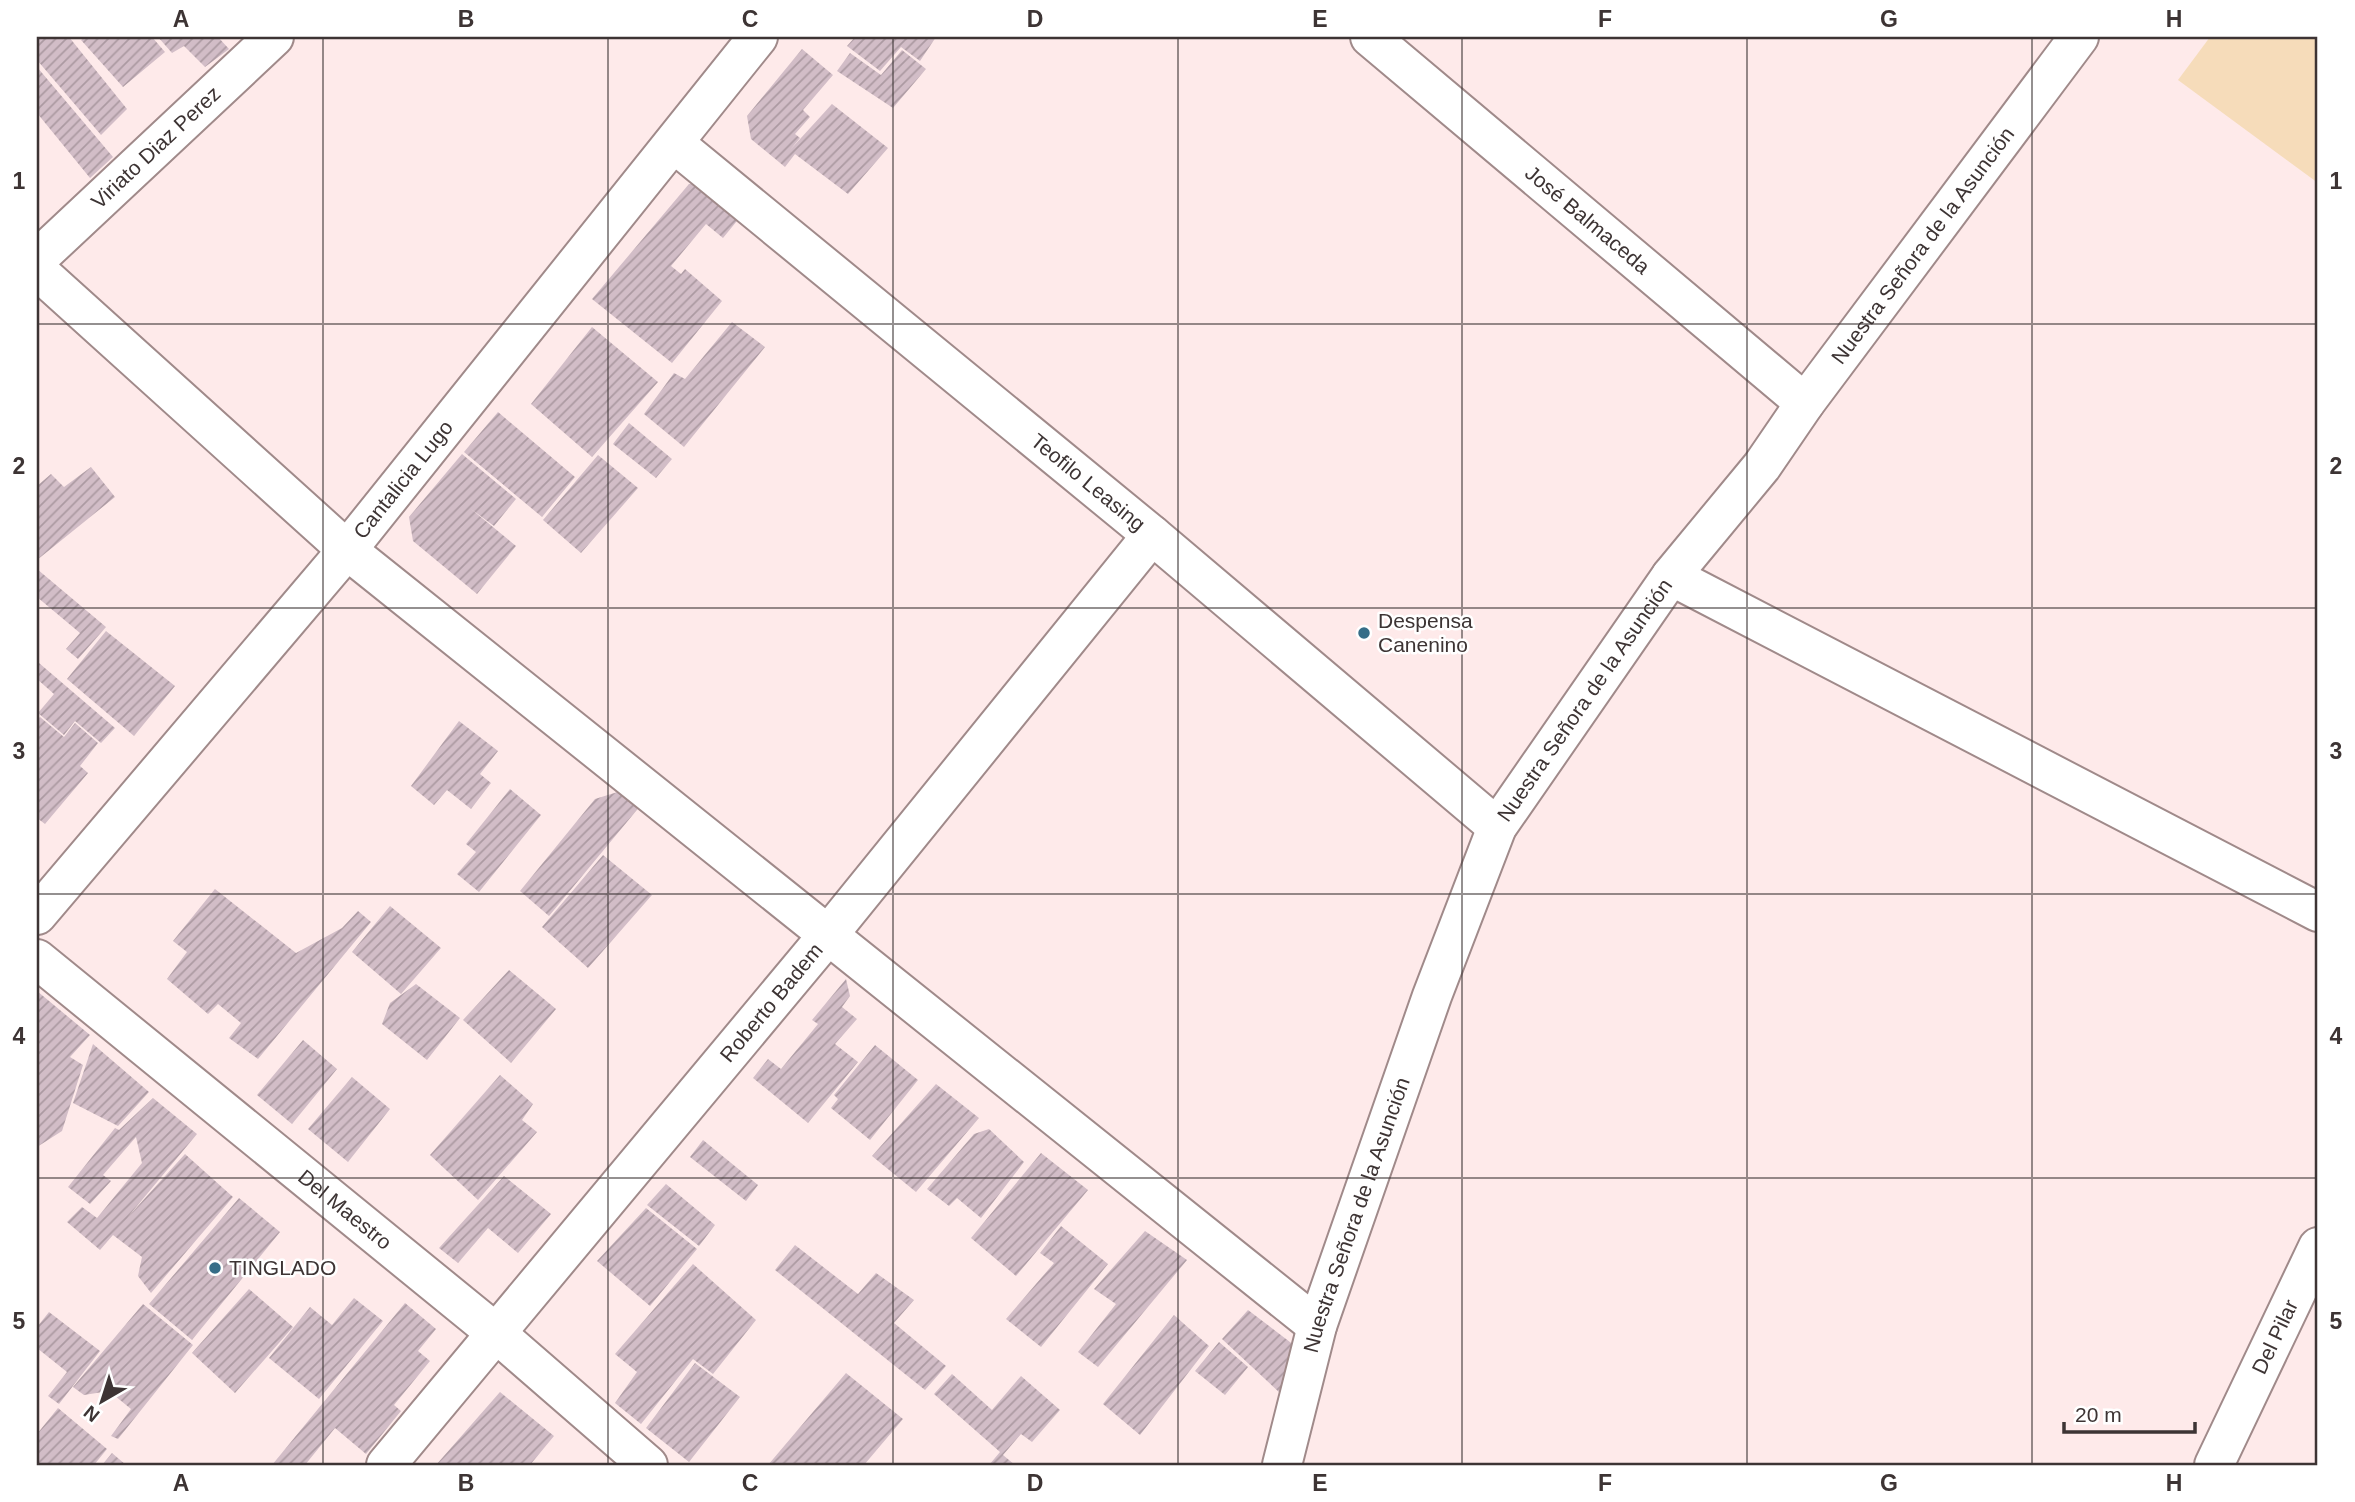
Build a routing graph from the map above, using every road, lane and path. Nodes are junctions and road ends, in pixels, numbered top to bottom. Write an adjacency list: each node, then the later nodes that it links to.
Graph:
1 (274, 37): 6 (street, Viriato Diaz Perez)
2 (758, 37): 5 (street, Cantalicia Lugo)
3 (1370, 37): 8 (street, José Balmaceda)
4 (2079, 37): 8 (street, Nuestra Señora de la Asunción)
5 (674, 144): 9 (street, Teofilo Leasing); 10 (street, Cantalicia Lugo)
6 (37, 259)
7 (37, 270): 10 (street)
8 (1805, 403): 11 (street, Nuestra Señora de la Asunción)
9 (1152, 536): 12 (street, Teofilo Leasing); 15 (street, Roberto Badem)
10 (346, 550): 14 (street, Cantalicia Lugo); 15 (street)
11 (1671, 576): 12 (street, Nuestra Señora de la Asunción); 13 (street)
12 (1497, 827): 18 (street, Nuestra Señora de la Asunción)
13 (2318, 912)
14 (37, 915)
15 (828, 936): 18 (street); 19 (street, Roberto Badem)
16 (37, 959): 19 (street, Del Maestro)
17 (2318, 1247): 23 (street, Del Pilar)
18 (1317, 1326): 22 (street, Nuestra Señora de la Asunción)
19 (496, 1333): 20 (street, Roberto Badem); 21 (street, Del Maestro)
20 (386, 1465)
21 (648, 1465)
22 (1282, 1465)
23 (2214, 1465)

